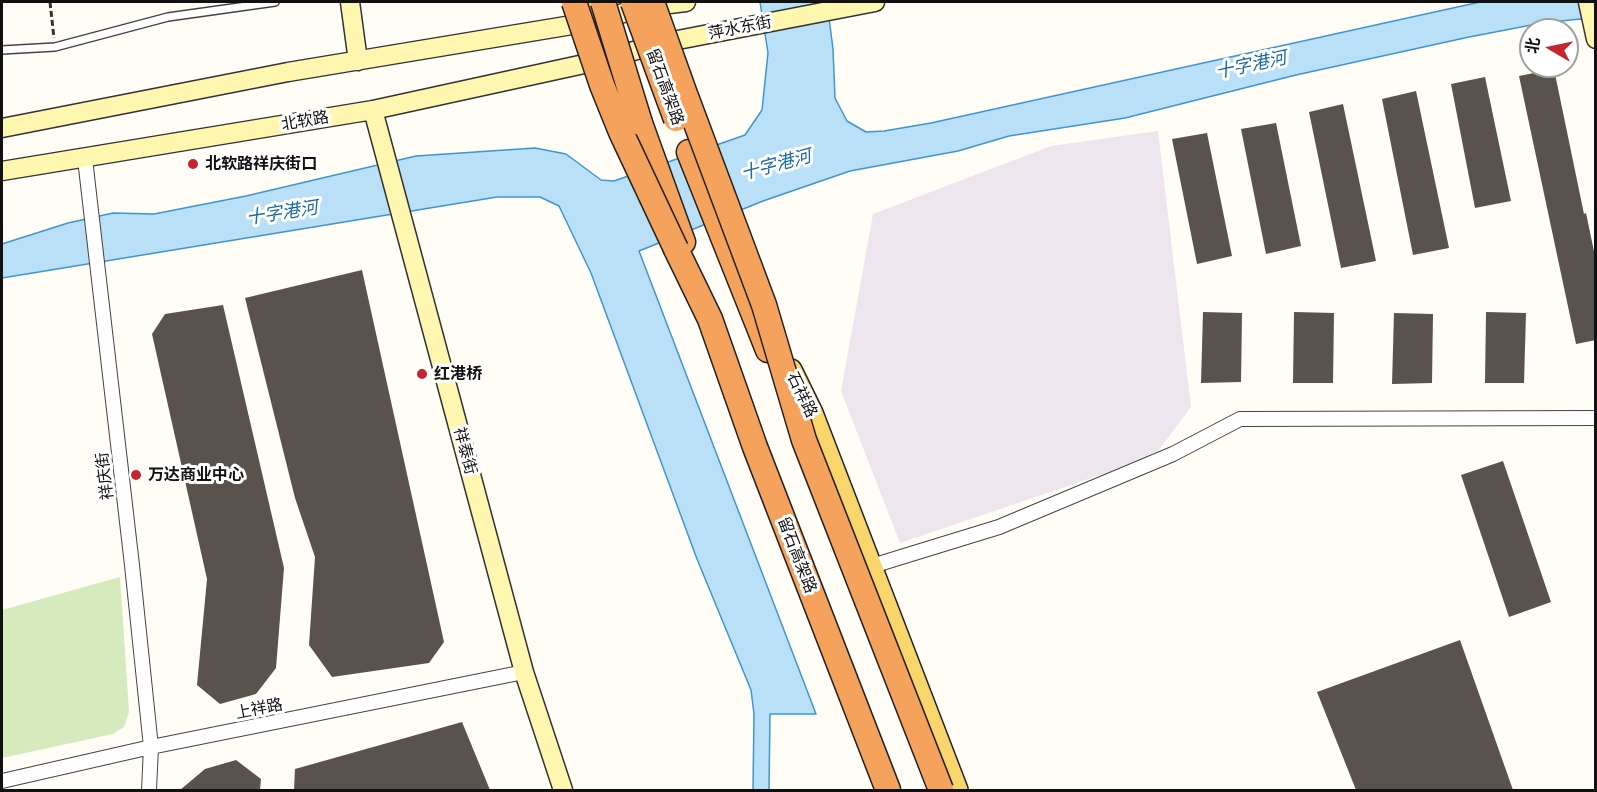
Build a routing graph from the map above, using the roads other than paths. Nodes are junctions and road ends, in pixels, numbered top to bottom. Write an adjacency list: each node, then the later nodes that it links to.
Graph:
1 (275, 2): 11 (lane)
2 (350, 2): 13 (street)
3 (574, 2): 18 (highway, 留石高架路, bridge)
4 (686, 2): 7 (street)
5 (874, 2): 10 (street, 萍水东街)
6 (1588, 2): 9 (street)
7 (643, 3): 8 (street); 10 (main road, 石祥路); 28 (highway, 留石高架路, bridge)
8 (596, 8): 12 (main road); 13 (street); 18 (highway, 留石高架路, bridge)
9 (1595, 38)
10 (657, 44): 12 (street, 萍水东街); 20 (main road, 石祥路)
11 (2, 50)
12 (607, 59): 14 (street, 北软路); 26 (main road, bridge)
13 (358, 61): 15 (street)
14 (373, 110): 16 (street, 北软路); 21 (street, 祥泰街)
15 (2, 128)
16 (85, 159): 17 (street, 北软路); 22 (street, 祥庆街)
17 (2, 171)
18 (710, 319): 27 (highway, 留石高架路)
19 (1596, 418): 20 (street)
20 (872, 566): 29 (main road, 石祥路)
21 (524, 672): 22 (street, 上祥路); 25 (street, 祥泰街)
22 (151, 747): 23 (street, 上祥路); 24 (street, 祥庆街)
23 (2, 781)
24 (149, 790)
25 (563, 790)
26 (876, 790)
27 (888, 790)
28 (941, 790)
29 (957, 790)

